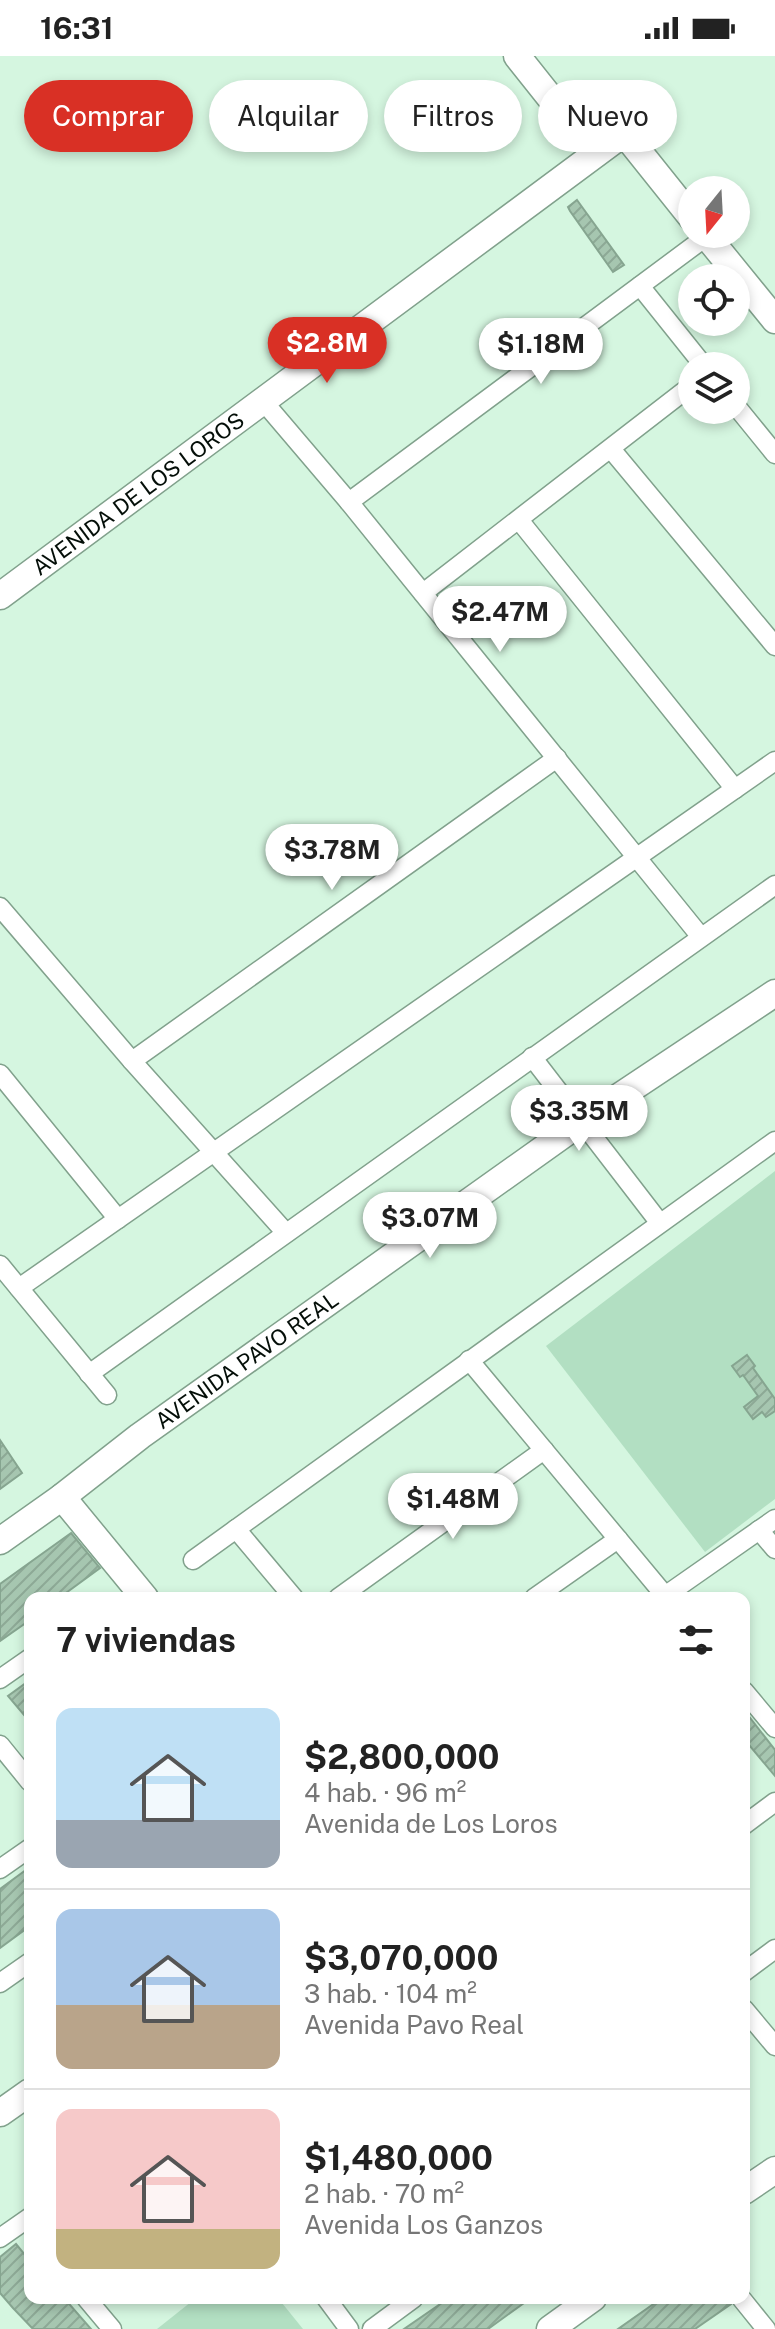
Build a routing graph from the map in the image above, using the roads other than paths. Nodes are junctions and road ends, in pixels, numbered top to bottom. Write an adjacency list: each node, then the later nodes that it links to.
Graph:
1 (517, 56): 2 (main road)
2 (595, 154): 3 (main road, AVENIDA DE LOS LOROS); 10 (main road, AVENIDA DE LOS LOROS)
3 (678, 200)
4 (681, 248): 6 (street)
5 (716, 248): 7 (main road)
6 (640, 286): 8 (street); 14 (street)
7 (775, 320)
8 (693, 352)
9 (678, 396): 12 (street)
10 (263, 401): 14 (street); 17 (main road, AVENIDA DE LOS LOROS)
11 (750, 423): 13 (street)
12 (611, 449): 15 (street); 18 (street)
13 (775, 454)
14 (349, 502): 16 (street)
15 (519, 520): 16 (street); 21 (street)
16 (423, 593): 19 (street)
17 (0, 596)
18 (775, 646)
19 (557, 758): 22 (street); 28 (street)
20 (775, 761): 21 (street)
21 (735, 789): 22 (street)
22 (637, 856): 25 (street); 32 (street)
23 (775, 885): 25 (street)
24 (0, 907): 28 (street)
25 (701, 937): 27 (street)
26 (775, 993): 30 (main road, AVENIDA PAVO REAL)
27 (532, 1057): 30 (street); 35 (street)
28 (132, 1061): 32 (street)
29 (0, 1074): 33 (street)
30 (581, 1122): 34 (street); 42 (main road, AVENIDA PAVO REAL)
31 (775, 1141): 34 (street)
32 (213, 1153): 33 (street); 35 (street)
33 (118, 1219): 37 (street)
34 (659, 1222): 38 (street)
35 (286, 1233): 39 (street)
36 (0, 1265): 37 (street)
37 (19, 1288): 39 (street)
38 (469, 1360): 41 (street); 44 (street)
39 (89, 1374): 40 (street)
40 (107, 1395)
41 (544, 1450): 46 (street); 52 (street)
42 (62, 1497): 47 (main road, AVENIDA PAVO REAL); 50 (main road)
43 (775, 1519): 45 (street)
44 (236, 1529): 49 (street); 51 (street)
45 (759, 1530): 48 (street); 55 (street)
46 (618, 1539): 53 (street); 54 (street)
47 (0, 1541)
48 (775, 1549)
49 (193, 1560)
50 (140, 1592)
51 (289, 1592)
52 (346, 1592)
53 (543, 1592)
54 (661, 1592)
55 (672, 1592)
56 (24, 1662): 57 (street)
57 (0, 1679)
58 (750, 1698): 59 (street)
59 (775, 1728)
60 (0, 1745): 61 (street)
61 (24, 1775)
62 (775, 1802): 63 (street)
63 (750, 1821)
64 (24, 1852): 65 (street)
65 (0, 1869)
66 (775, 1949): 68 (street)
67 (24, 1966): 69 (street)
68 (750, 1968)
69 (0, 1983)
70 (750, 2016): 71 (street)
71 (775, 2046)
72 (24, 2096): 73 (main road)
73 (0, 2113)
74 (775, 2170): 75 (main road)
75 (750, 2187)
76 (24, 2225): 77 (street)
77 (0, 2238)
78 (98, 2304): 84 (street)
79 (330, 2304): 85 (street)
80 (406, 2304): 86 (street)
81 (585, 2304): 87 (main road)
82 (744, 2304): 83 (street)
83 (755, 2325)
84 (112, 2329)
85 (349, 2329)
86 (372, 2329)
87 (550, 2329)

